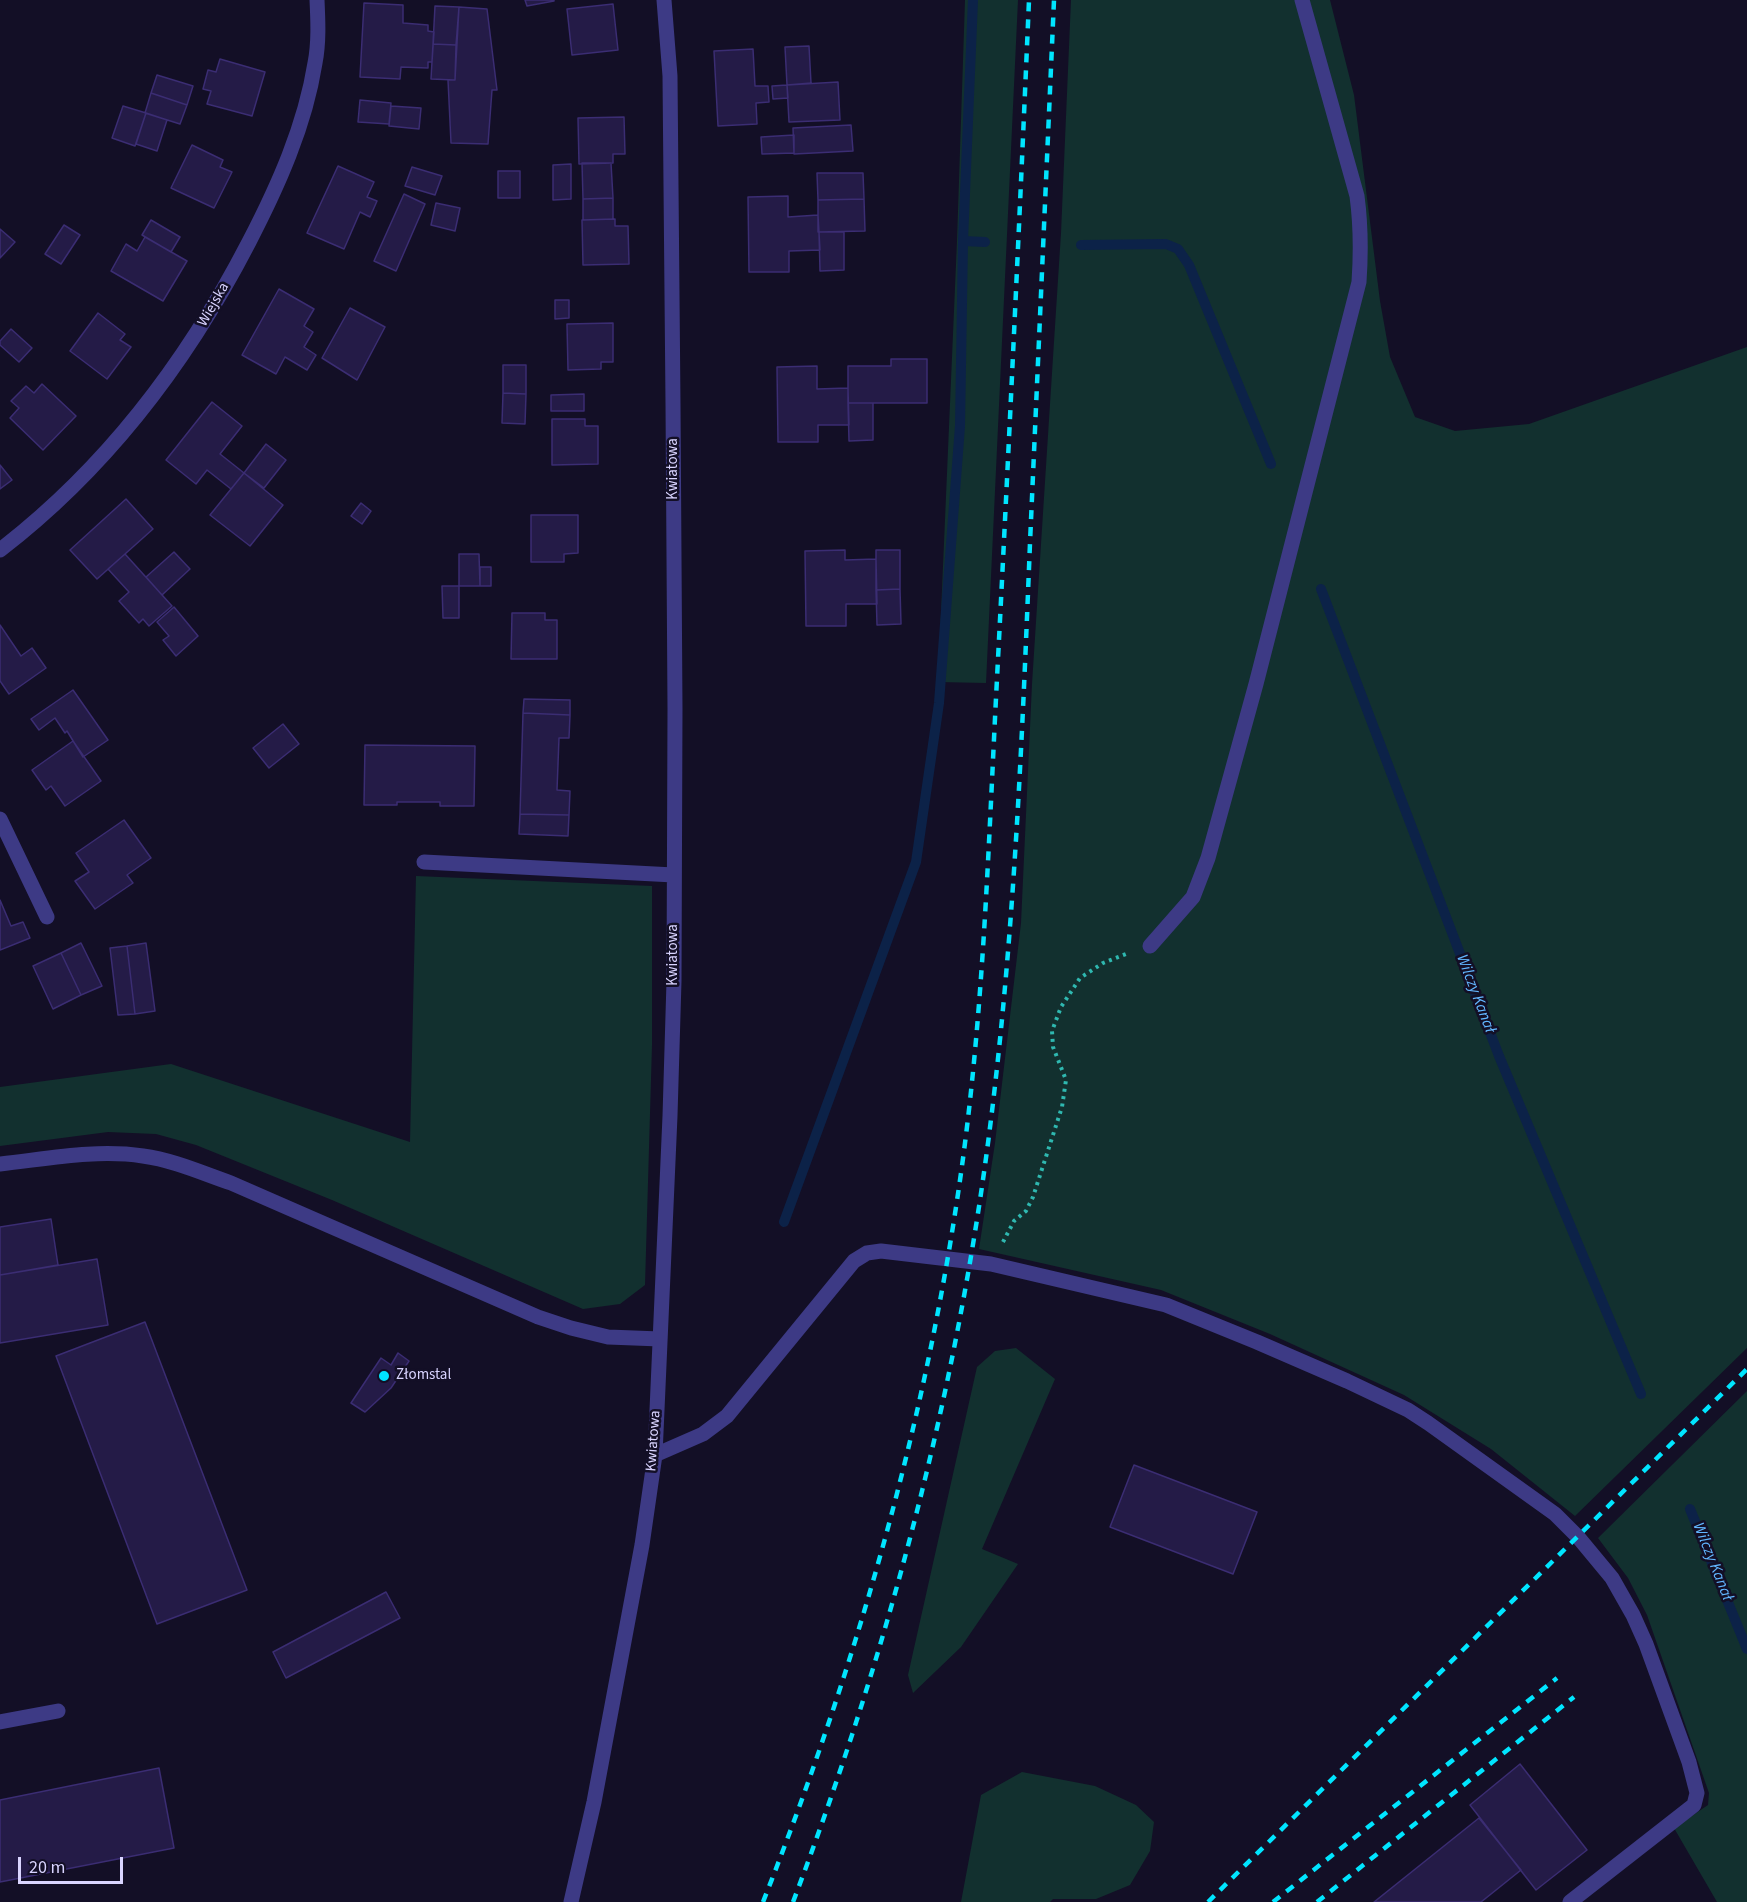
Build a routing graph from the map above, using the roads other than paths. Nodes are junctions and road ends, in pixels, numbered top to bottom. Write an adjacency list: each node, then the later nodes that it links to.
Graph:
1 (317, 0): 4 (street, Wiejska)
2 (664, 0): 7 (street, Kwiatowa)
3 (1302, 0): 9 (street)
4 (0, 550)
5 (0, 819): 8 (street)
6 (424, 862): 7 (street)
7 (674, 874): 11 (street, Kwiatowa)
8 (47, 917)
9 (1150, 946)
10 (0, 1164): 11 (street)
11 (660, 1340): 12 (street, Kwiatowa)
12 (655, 1455): 15 (street, Kwiatowa); 16 (street)
13 (58, 1711): 14 (street)
14 (0, 1722)
15 (571, 1902)
16 (1570, 1902)

